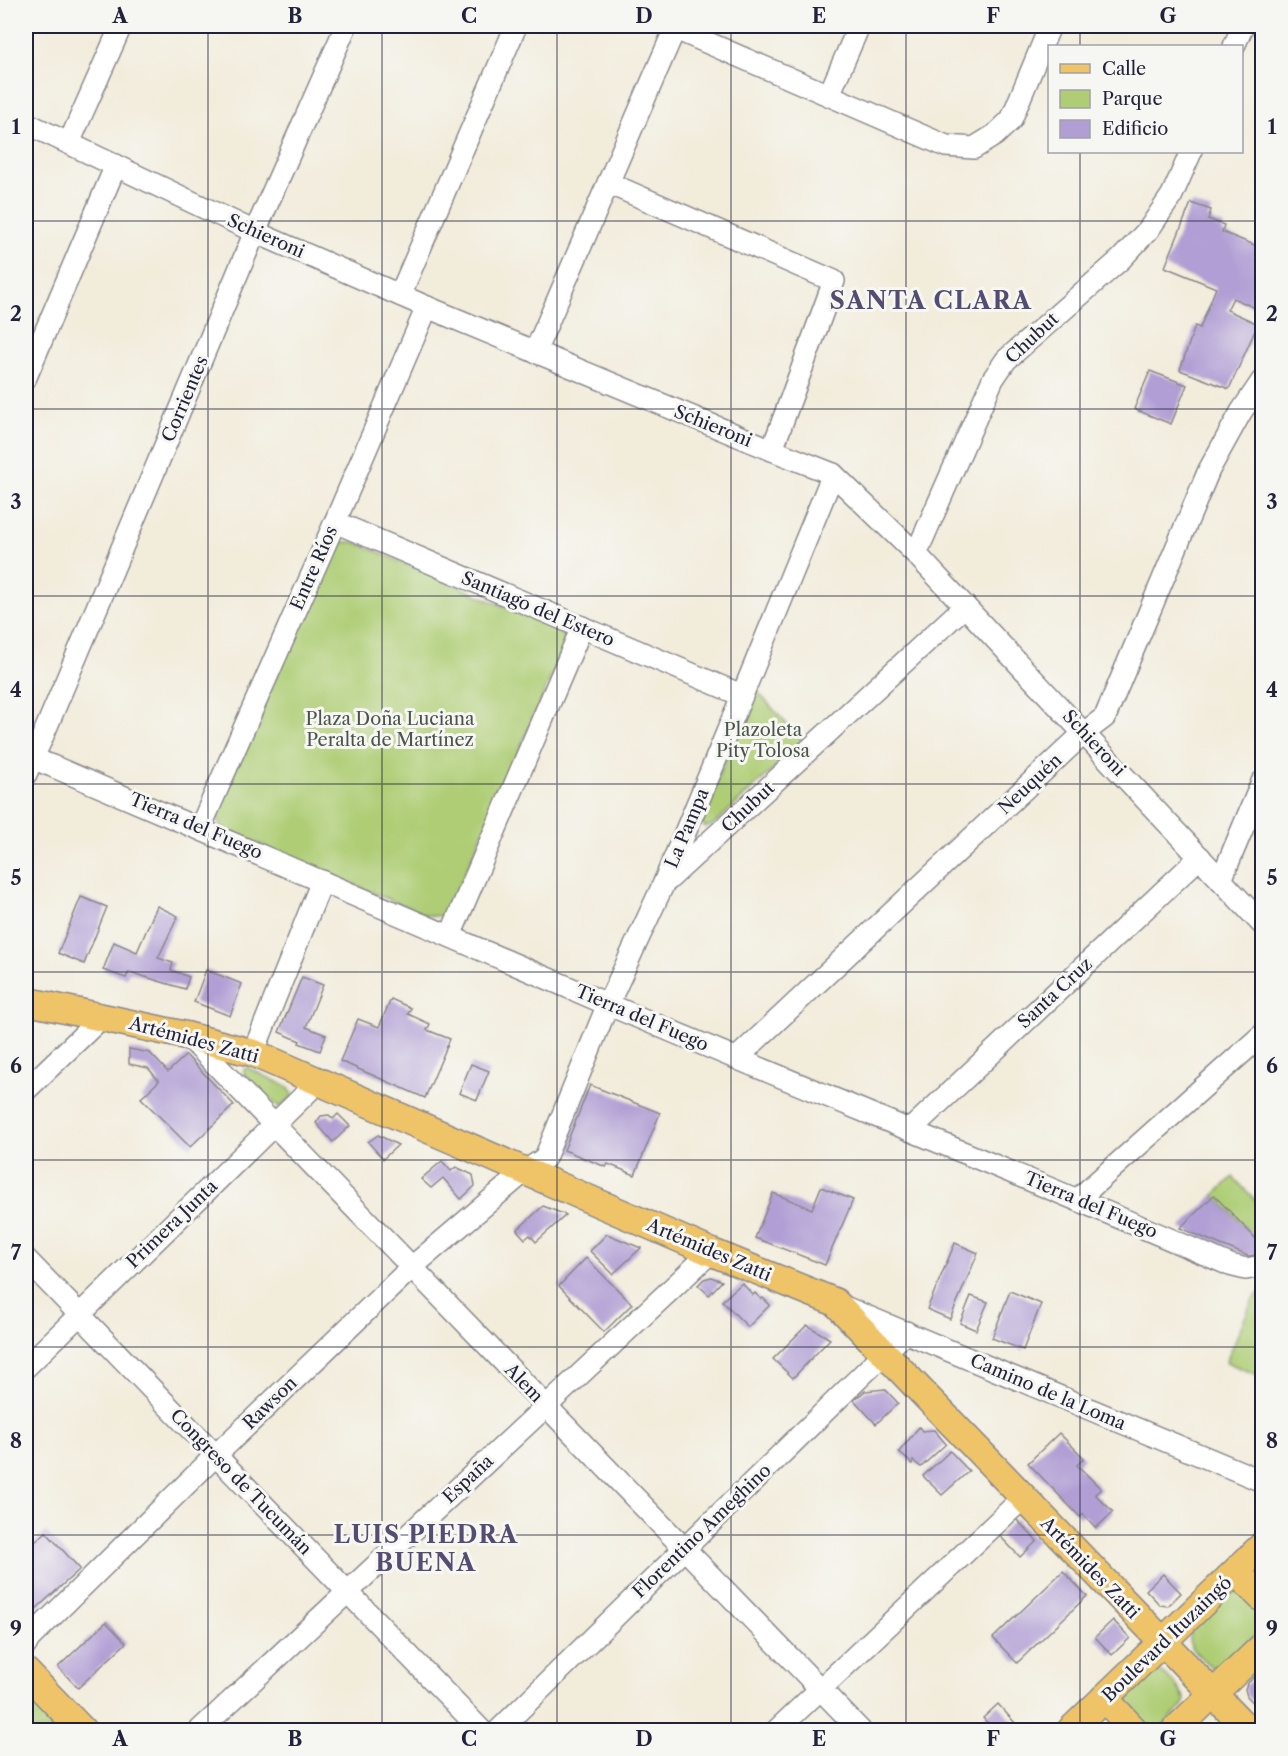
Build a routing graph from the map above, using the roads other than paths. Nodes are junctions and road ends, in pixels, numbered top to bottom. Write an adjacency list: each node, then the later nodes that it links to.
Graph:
1 (122, 26): 11 (street)
2 (346, 26): 15 (street, Corrientes)
3 (516, 26): 16 (street)
4 (673, 26): 9 (street); 14 (street)
5 (859, 26): 9 (street)
6 (1050, 26): 9 (street)
7 (1243, 26): 8 (street)
8 (1234, 45)
9 (829, 95)
10 (26, 123): 11 (street, Schieroni)
11 (69, 143): 13 (street, Schieroni)
12 (1191, 153): 24 (street, Chubut)
13 (116, 165): 15 (street, Schieroni); 19 (street)
14 (608, 183): 18 (street); 21 (street)
15 (255, 232): 16 (street, Schieroni); 29 (street, Corrientes)
16 (400, 295): 17 (street, Schieroni)
17 (427, 307): 18 (street, Schieroni); 23 (street, Entre Ríos)
18 (535, 352): 21 (street, Schieroni)
19 (26, 377)
20 (1263, 381): 28 (street, Neuquén)
21 (772, 450): 22 (street, Schieroni)
22 (833, 474): 24 (street, Schieroni); 27 (street, La Pampa)
23 (335, 522): 26 (street, Santiago del Estero); 31 (street, Entre Ríos)
24 (916, 554): 25 (street, Schieroni)
25 (965, 606): 28 (street, Schieroni); 35 (street, Chubut)
26 (582, 627): 27 (street, Santiago del Estero); 37 (street)
27 (741, 695): 35 (street, La Pampa)
28 (1084, 733): 32 (street, Schieroni); 44 (street, Neuquén)
29 (28, 762): 31 (street, Tierra del Fuego)
30 (1263, 782): 34 (street)
31 (200, 828): 33 (street, Tierra del Fuego)
32 (1200, 857): 34 (street, Schieroni); 48 (street, Santa Cruz)
33 (322, 880): 37 (street, Tierra del Fuego); 43 (street)
34 (1221, 880): 36 (street, Schieroni)
35 (663, 885): 39 (street, La Pampa)
36 (1263, 924)
37 (450, 936): 39 (street, Tierra del Fuego)
38 (26, 1001): 40 (main road, Artémides Zatti)
39 (609, 1004): 44 (street, Tierra del Fuego); 49 (street, La Pampa)
40 (102, 1017): 42 (main road, Artémides Zatti); 46 (street)
41 (1263, 1035): 50 (street)
42 (188, 1036): 43 (main road, Artémides Zatti); 47 (street, Alem)
43 (253, 1053): 45 (main road, Artémides Zatti)
44 (737, 1058): 48 (street, Tierra del Fuego)
45 (319, 1081): 47 (street, Primera Junta); 49 (main road, Artémides Zatti)
46 (26, 1090)
47 (274, 1125): 54 (street, Alem); 56 (street, Primera Junta)
48 (910, 1130): 50 (street, Tierra del Fuego)
49 (525, 1171): 51 (main road, Artémides Zatti); 54 (street, Rawson)
50 (1078, 1199): 53 (street, Tierra del Fuego)
51 (711, 1252): 55 (main road, Artémides Zatti); 60 (street, España)
52 (26, 1259): 56 (street, Congreso de Tucumán)
53 (1262, 1266)
54 (412, 1267): 60 (street, Alem); 61 (street, Rawson)
55 (835, 1302): 57 (street, Camino de la Loma); 58 (main road, Artémides Zatti)
56 (80, 1314): 59 (street, Primera Junta); 61 (street, Congreso de Tucumán)
57 (906, 1332): 58 (street, Florentino Ameghino); 62 (street, Camino de la Loma)
58 (884, 1354): 63 (main road, Artémides Zatti); 65 (street, Florentino Ameghino)
59 (26, 1367)
60 (546, 1406): 65 (street, Alem); 67 (street, España)
61 (216, 1455): 67 (street, Congreso de Tucumán); 70 (street, Rawson)
62 (1263, 1481)
63 (1023, 1498): 69 (main road, Artémides Zatti); 73 (street)
64 (1263, 1546): 66 (main road, Boulevard Ituzaingó)
65 (685, 1549): 73 (street, Alem); 79 (street, Florentino Ameghino)
66 (1236, 1572): 68 (main road); 69 (main road, Boulevard Ituzaingó)
67 (348, 1592): 77 (street, España); 78 (street, Congreso de Tucumán)
68 (1263, 1598)
69 (1162, 1643): 74 (main road, Artémides Zatti); 75 (main road, Boulevard Ituzaingó)
70 (26, 1645)
71 (1263, 1647): 74 (main road)
72 (26, 1672): 76 (main road)
73 (820, 1689): 80 (street); 81 (street, Alem)
74 (1214, 1694): 84 (main road); 85 (main road, Artémides Zatti)
75 (1104, 1698): 82 (main road, Boulevard Ituzaingó); 83 (main road)
76 (82, 1731)
77 (200, 1731)
78 (482, 1731)
79 (499, 1731)
80 (777, 1731)
81 (860, 1731)
82 (1071, 1731)
83 (1134, 1731)
84 (1175, 1731)
85 (1248, 1731)

